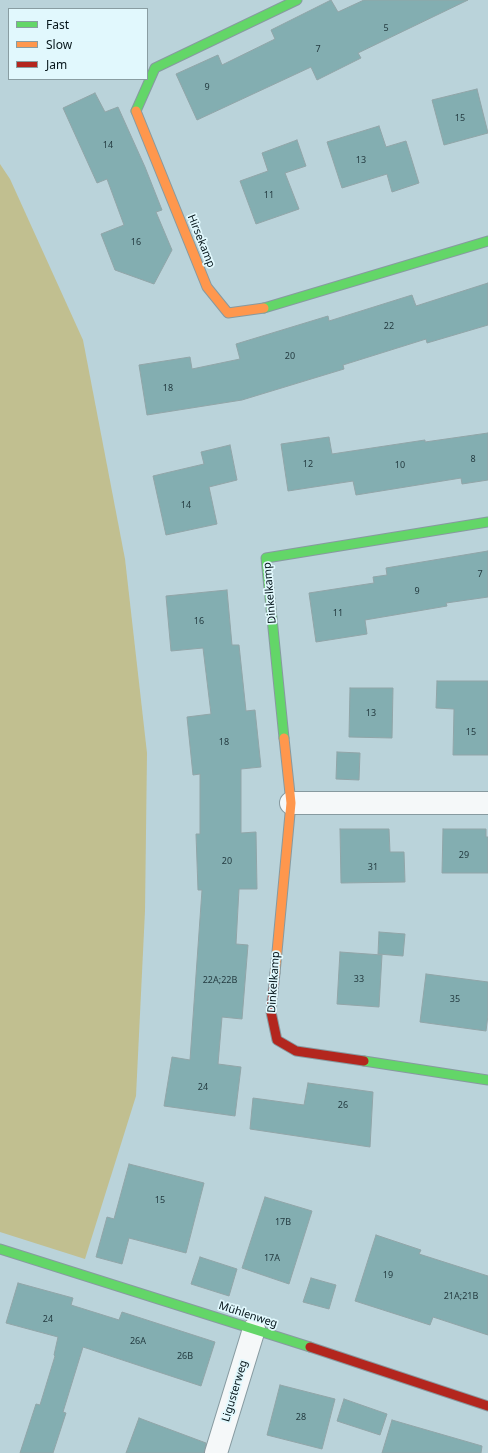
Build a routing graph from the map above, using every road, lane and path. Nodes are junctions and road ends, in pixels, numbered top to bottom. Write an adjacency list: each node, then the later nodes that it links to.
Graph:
1 (297, 0): 2 (street, Hirsekamp)
2 (488, 241)
3 (488, 522): 4 (street, Dinkelkamp)
4 (291, 803): 5 (street); 6 (street, Dinkelkamp)
5 (488, 803)
6 (488, 1080)
7 (0, 1249): 8 (street, Mühlenweg)
8 (254, 1329): 9 (street, Mühlenweg); 10 (street, Ligusterweg)
9 (488, 1406)
10 (216, 1453)

